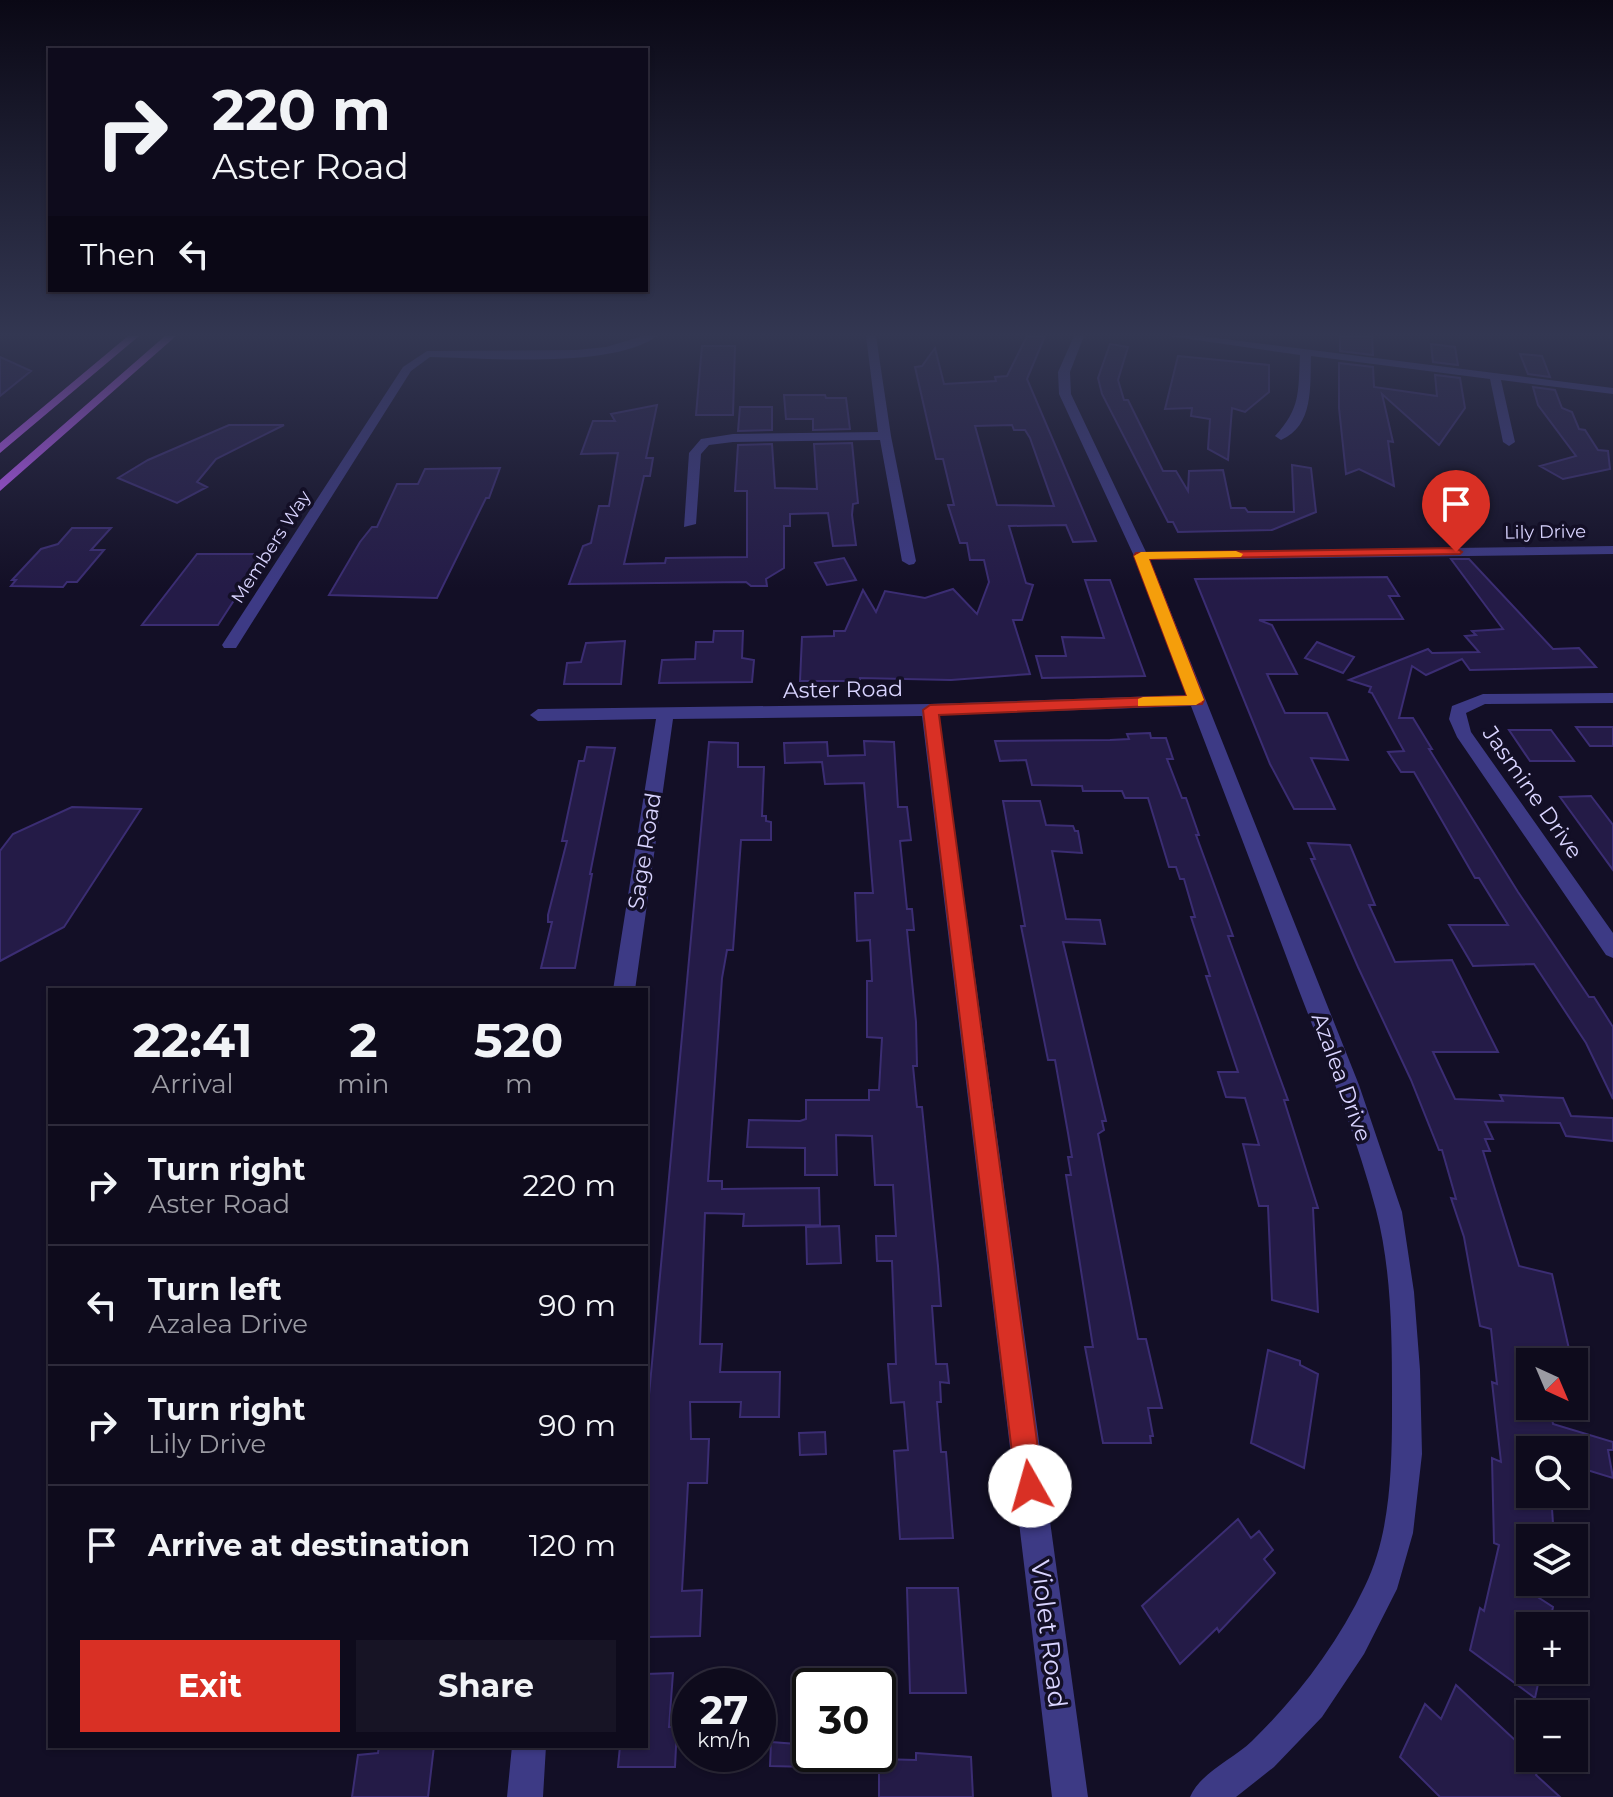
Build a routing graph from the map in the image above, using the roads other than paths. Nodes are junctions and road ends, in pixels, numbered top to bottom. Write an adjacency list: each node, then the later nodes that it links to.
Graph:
1 (36, 420): 11 (main road)
2 (76, 420): 12 (main road)
3 (374, 420): 18 (street, Members Way)
4 (883, 420): 8 (street)
5 (1077, 420): 16 (street, Azalea Drive)
6 (1299, 420): 9 (street)
7 (1504, 420): 10 (street)
8 (885, 436): 14 (street); 17 (street)
9 (1281, 436)
10 (1509, 442)
11 (0, 451): 12 (main road)
12 (39, 452): 13 (main road)
13 (0, 487)
14 (689, 524)
15 (1613, 550): 16 (street, Lily Drive)
16 (1141, 556): 20 (street, Azalea Drive)
17 (909, 561)
18 (230, 645)
19 (1613, 698): 24 (street, Jasmine Drive)
20 (1196, 700): 21 (street, Aster Road); 29 (street, Azalea Drive)
21 (930, 710): 22 (street, Aster Road); 28 (street, Violet Road)
22 (665, 713): 23 (street, Aster Road); 25 (street, Sage Road)
23 (538, 715)
24 (1613, 949)
25 (624, 988)
26 (529, 1748): 27 (street)
27 (525, 1797)
28 (1070, 1797)
29 (1208, 1797)

